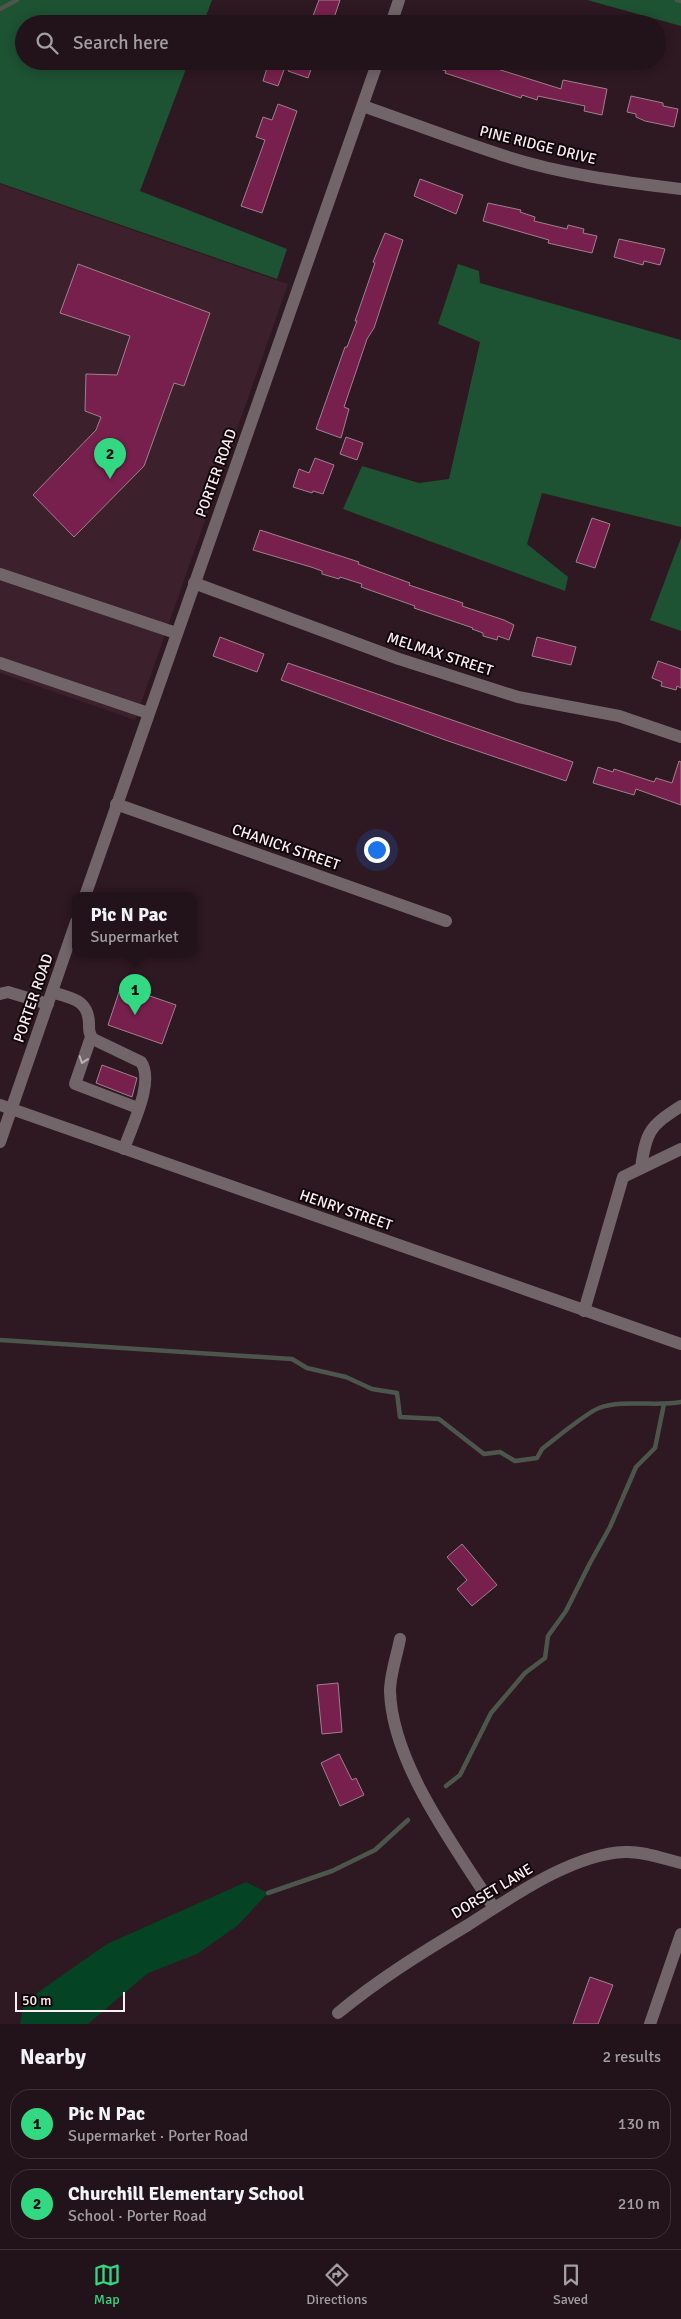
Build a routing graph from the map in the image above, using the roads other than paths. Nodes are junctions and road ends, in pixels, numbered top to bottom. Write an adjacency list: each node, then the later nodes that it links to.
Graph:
1 (399, 0): 2 (street)
2 (394, 15)
3 (375, 70): 4 (street, PORTER ROAD)
4 (363, 106): 5 (street, PINE RIDGE DRIVE); 7 (street, PORTER ROAD)
5 (681, 189)
6 (0, 574): 8 (street)
7 (194, 583): 8 (street, PORTER ROAD); 11 (street, MELMAX STREET)
8 (176, 633): 10 (street, PORTER ROAD)
9 (0, 663): 10 (street)
10 (148, 713): 12 (street, PORTER ROAD)
11 (681, 737)
12 (116, 804): 13 (street, PORTER ROAD); 14 (street, CHANICK STREET)
13 (86, 892)
14 (446, 921)
15 (72, 934): 17 (street, PORTER ROAD)
16 (0, 994): 17 (street)
17 (50, 998): 18 (street); 20 (street, PORTER ROAD)
18 (91, 1037): 21 (street); 21 (street, one-way to 21)
19 (681, 1106): 25 (street)
20 (6, 1107): 22 (street, PORTER ROAD); 23 (street, HENRY STREET)
21 (138, 1108): 23 (street)
22 (0, 1142)
23 (124, 1149): 26 (street, HENRY STREET)
24 (681, 1149): 25 (street)
25 (641, 1168): 26 (street)
26 (584, 1311): 27 (street, HENRY STREET)
27 (681, 1344)
28 (400, 1639): 30 (street)
29 (681, 1864): 30 (street, DORSET LANE)
30 (494, 1908): 32 (street, DORSET LANE)
31 (681, 1934): 33 (street)
32 (338, 2012)
33 (650, 2024)

